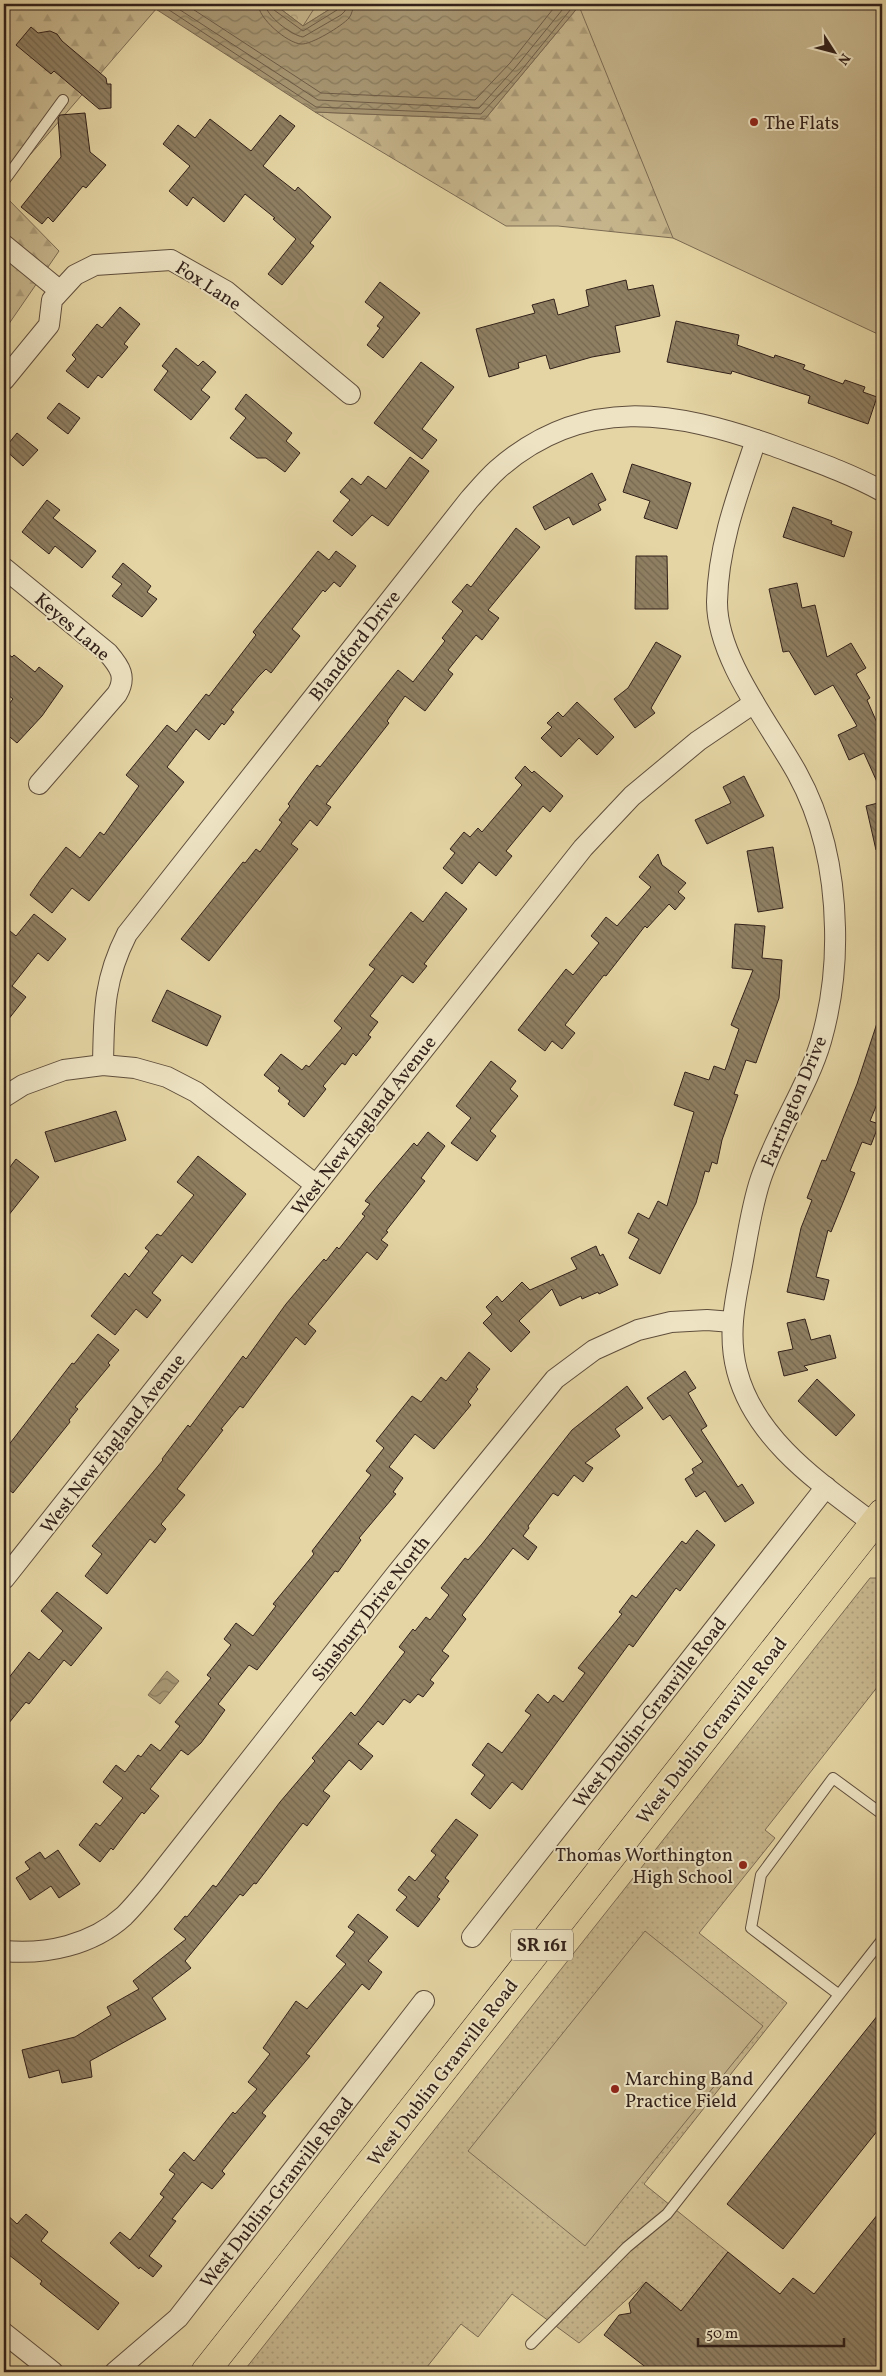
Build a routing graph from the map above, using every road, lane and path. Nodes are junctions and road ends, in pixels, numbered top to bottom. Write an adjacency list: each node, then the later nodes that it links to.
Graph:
1 (63, 100): 2 (lane)
2 (4, 181)
3 (4, 245): 4 (street)
4 (59, 290): 5 (street); 6 (street, Fox Lane)
5 (4, 380)
6 (350, 394)
7 (756, 440): 8 (street, Blandford Drive); 10 (street, Farrington Drive); 12 (street, Blandford Drive)
8 (882, 491)
9 (4, 568): 11 (street, Keyes Lane)
10 (754, 703): 14 (street, West New England Avenue); 15 (street, Farrington Drive)
11 (39, 784)
12 (103, 1065): 13 (street); 14 (street)
13 (4, 1097)
14 (316, 1185): 18 (street, West New England Avenue)
15 (732, 1322): 16 (street, Farrington Drive); 22 (street, Sinsbury Drive North)
16 (826, 1488): 17 (street, Farrington Drive); 20 (street, West Dublin-Granville Road)
17 (878, 1518): 27 (main road, West Dublin Granville Road / SR 161)
18 (4, 1579)
19 (882, 1814): 23 (lane)
20 (472, 1937)
21 (882, 1940): 23 (lane)
22 (4, 1951)
23 (838, 1994): 26 (lane)
24 (424, 2001): 29 (street, West Dublin-Granville Road)
25 (4, 2333): 28 (street)
26 (531, 2344)
27 (208, 2370)
28 (53, 2372)
29 (114, 2372)

